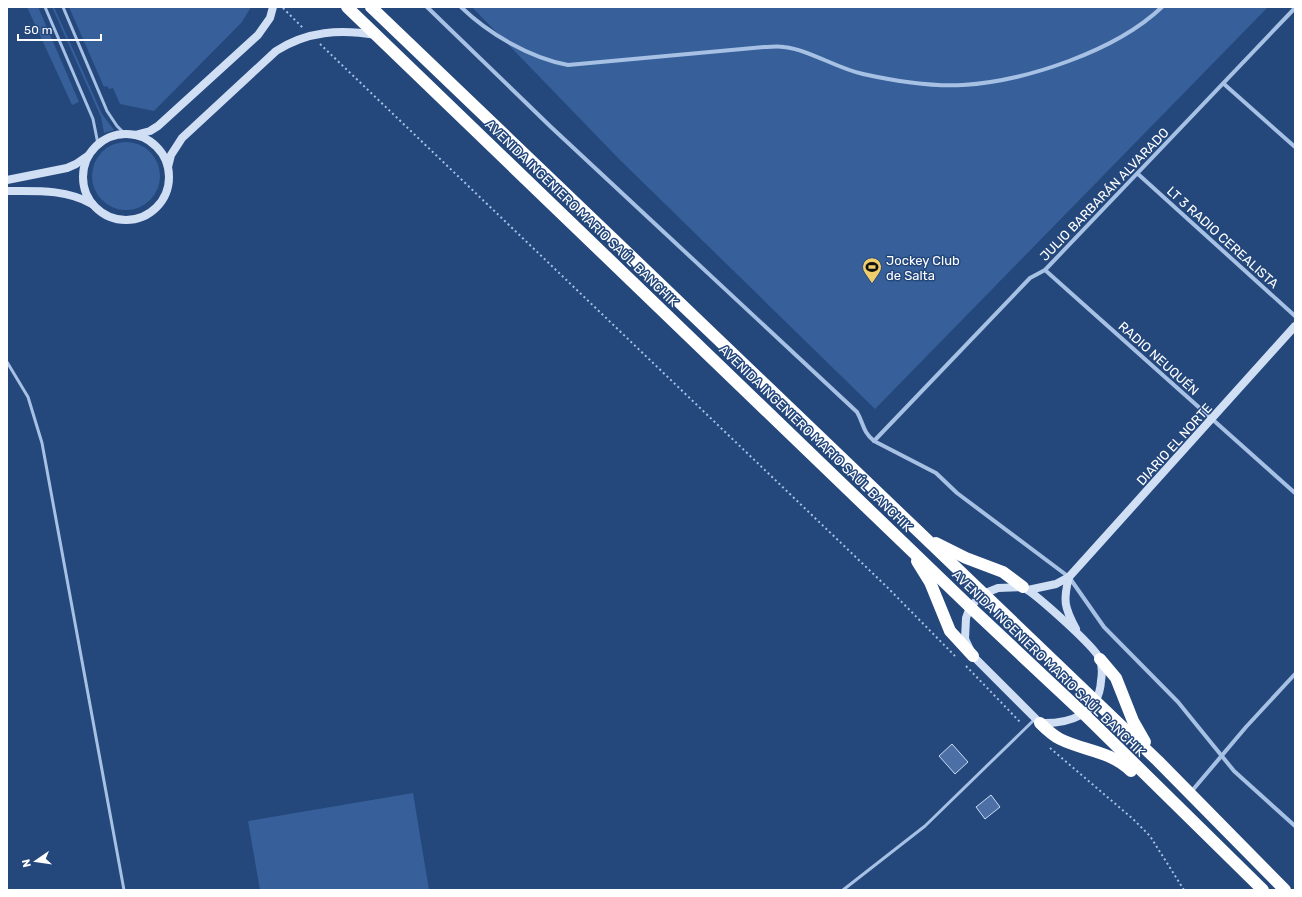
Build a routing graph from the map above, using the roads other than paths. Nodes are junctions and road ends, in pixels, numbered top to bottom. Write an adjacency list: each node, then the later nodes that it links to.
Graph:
1 (45, 7): 14 (lane)
2 (63, 7): 12 (lane)
3 (273, 7): 13 (street)
4 (348, 7): 10 (highway, AVENIDA INGENIERO MARIO SAÚL BANCHIK)
5 (371, 7): 29 (highway, AVENIDA INGENIERO MARIO SAÚL BANCHIK)
6 (427, 7): 27 (street)
7 (461, 7): 8 (street)
8 (1162, 7)
9 (1295, 8): 11 (street, JULIO BARBARÁN ALVARADO)
10 (377, 35): 17 (street); 30 (highway, AVENIDA INGENIERO MARIO SAÚL BANCHIK)
11 (1224, 84): 15 (street); 18 (street, JULIO BARBARÁN ALVARADO)
12 (125, 134): 13 (street); 14 (street)
13 (135, 135): 17 (street)
14 (98, 144): 16 (street)
15 (1295, 147)
16 (89, 155): 19 (street); 21 (street)
17 (168, 167): 21 (street)
18 (1138, 174): 22 (street, JULIO BARBARÁN ALVARADO); 23 (street, LT 3 RADIO CEREALISTA)
19 (7, 180)
20 (7, 191): 21 (street)
21 (94, 205)
22 (1045, 270): 26 (street, RADIO NEUQUÉN); 27 (street, JULIO BARBARÁN ALVARADO)
23 (1295, 316)
24 (1295, 326): 26 (street, DIARIO EL NORTE)
25 (7, 362): 47 (lane)
26 (1212, 419): 28 (street, RADIO NEUQUÉN); 31 (street, DIARIO EL NORTE)
27 (874, 441): 31 (street)
28 (1295, 493)
29 (923, 535): 32 (highway); 33 (highway, AVENIDA INGENIERO MARIO SAÚL BANCHIK)
30 (905, 543): 34 (highway, AVENIDA INGENIERO MARIO SAÚL BANCHIK); 37 (highway)
31 (1069, 577): 32 (street); 35 (street); 42 (street)
32 (1025, 588): 33 (street); 35 (street)
33 (983, 594): 34 (street); 39 (highway, AVENIDA INGENIERO MARIO SAÚL BANCHIK)
34 (970, 607): 37 (street); 40 (highway, AVENIDA INGENIERO MARIO SAÚL BANCHIK)
35 (1079, 635): 36 (street)
36 (1100, 659): 39 (street); 43 (highway)
37 (968, 660): 41 (street)
38 (1295, 674): 42 (street)
39 (1096, 702): 40 (street); 43 (highway, AVENIDA INGENIERO MARIO SAÚL BANCHIK)
40 (1084, 714): 41 (street); 44 (highway, AVENIDA INGENIERO MARIO SAÚL BANCHIK)
41 (1038, 721): 44 (highway); 48 (lane)
42 (1222, 755): 45 (street); 46 (street)
43 (1166, 770): 45 (highway, AVENIDA INGENIERO MARIO SAÚL BANCHIK)
44 (1165, 794): 49 (highway, AVENIDA INGENIERO MARIO SAÚL BANCHIK)
45 (1189, 794): 50 (highway, AVENIDA INGENIERO MARIO SAÚL BANCHIK)
46 (1295, 826)
47 (124, 890)
48 (844, 890)
49 (1263, 890)
50 (1285, 890)

